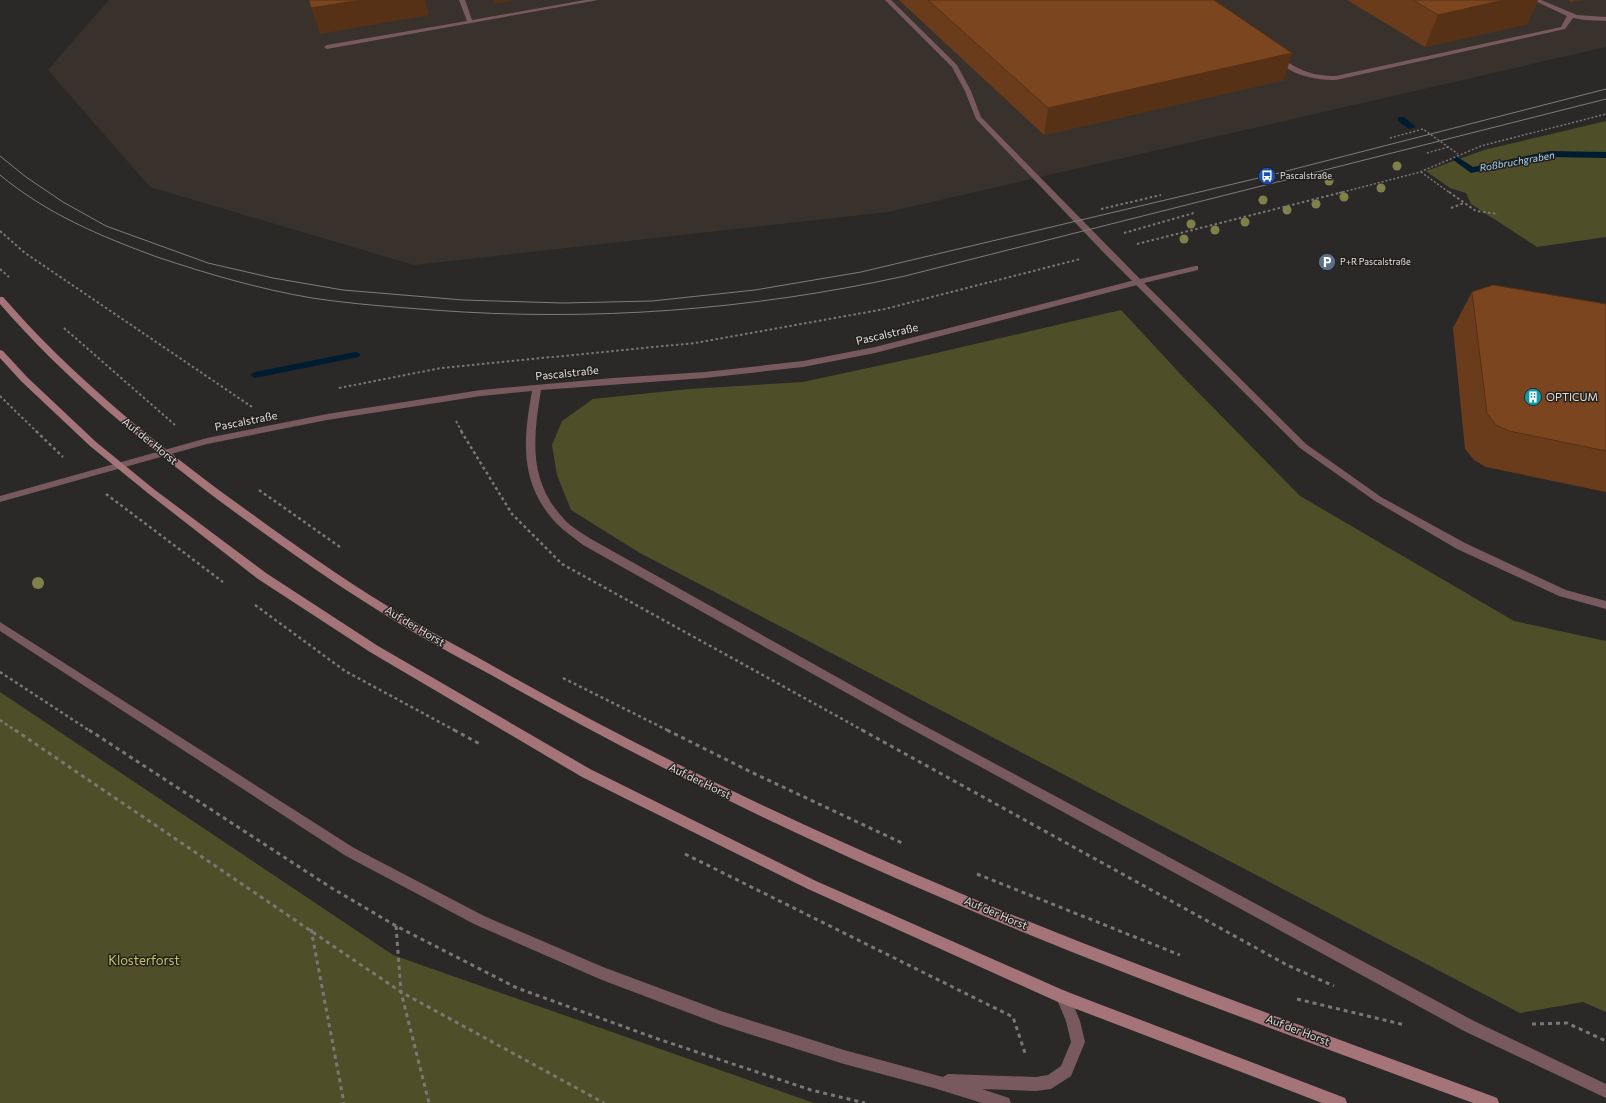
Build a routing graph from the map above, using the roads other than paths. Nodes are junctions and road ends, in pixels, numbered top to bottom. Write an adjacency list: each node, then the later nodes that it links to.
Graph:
1 (462, 0): 7 (street)
2 (595, 0): 7 (street)
3 (888, 0): 11 (street)
4 (1536, 0): 5 (street)
5 (1570, 17): 6 (street); 9 (street)
6 (1606, 18)
7 (470, 22): 8 (street)
8 (327, 47)
9 (1269, 53)
10 (1195, 268): 11 (street, Pascalstraße)
11 (1138, 282): 14 (street, Pascalstraße); 16 (street)
12 (0, 299): 23 (street, Auf der Horst)
13 (0, 353): 18 (street)
14 (537, 388): 15 (street, Pascalstraße); 20 (street)
15 (0, 499)
16 (1606, 605)
17 (0, 626): 19 (street)
18 (1063, 998): 19 (street); 22 (street)
19 (934, 1081): 21 (street)
20 (1606, 1091)
21 (1004, 1103)
22 (1340, 1103)
23 (1492, 1103)

